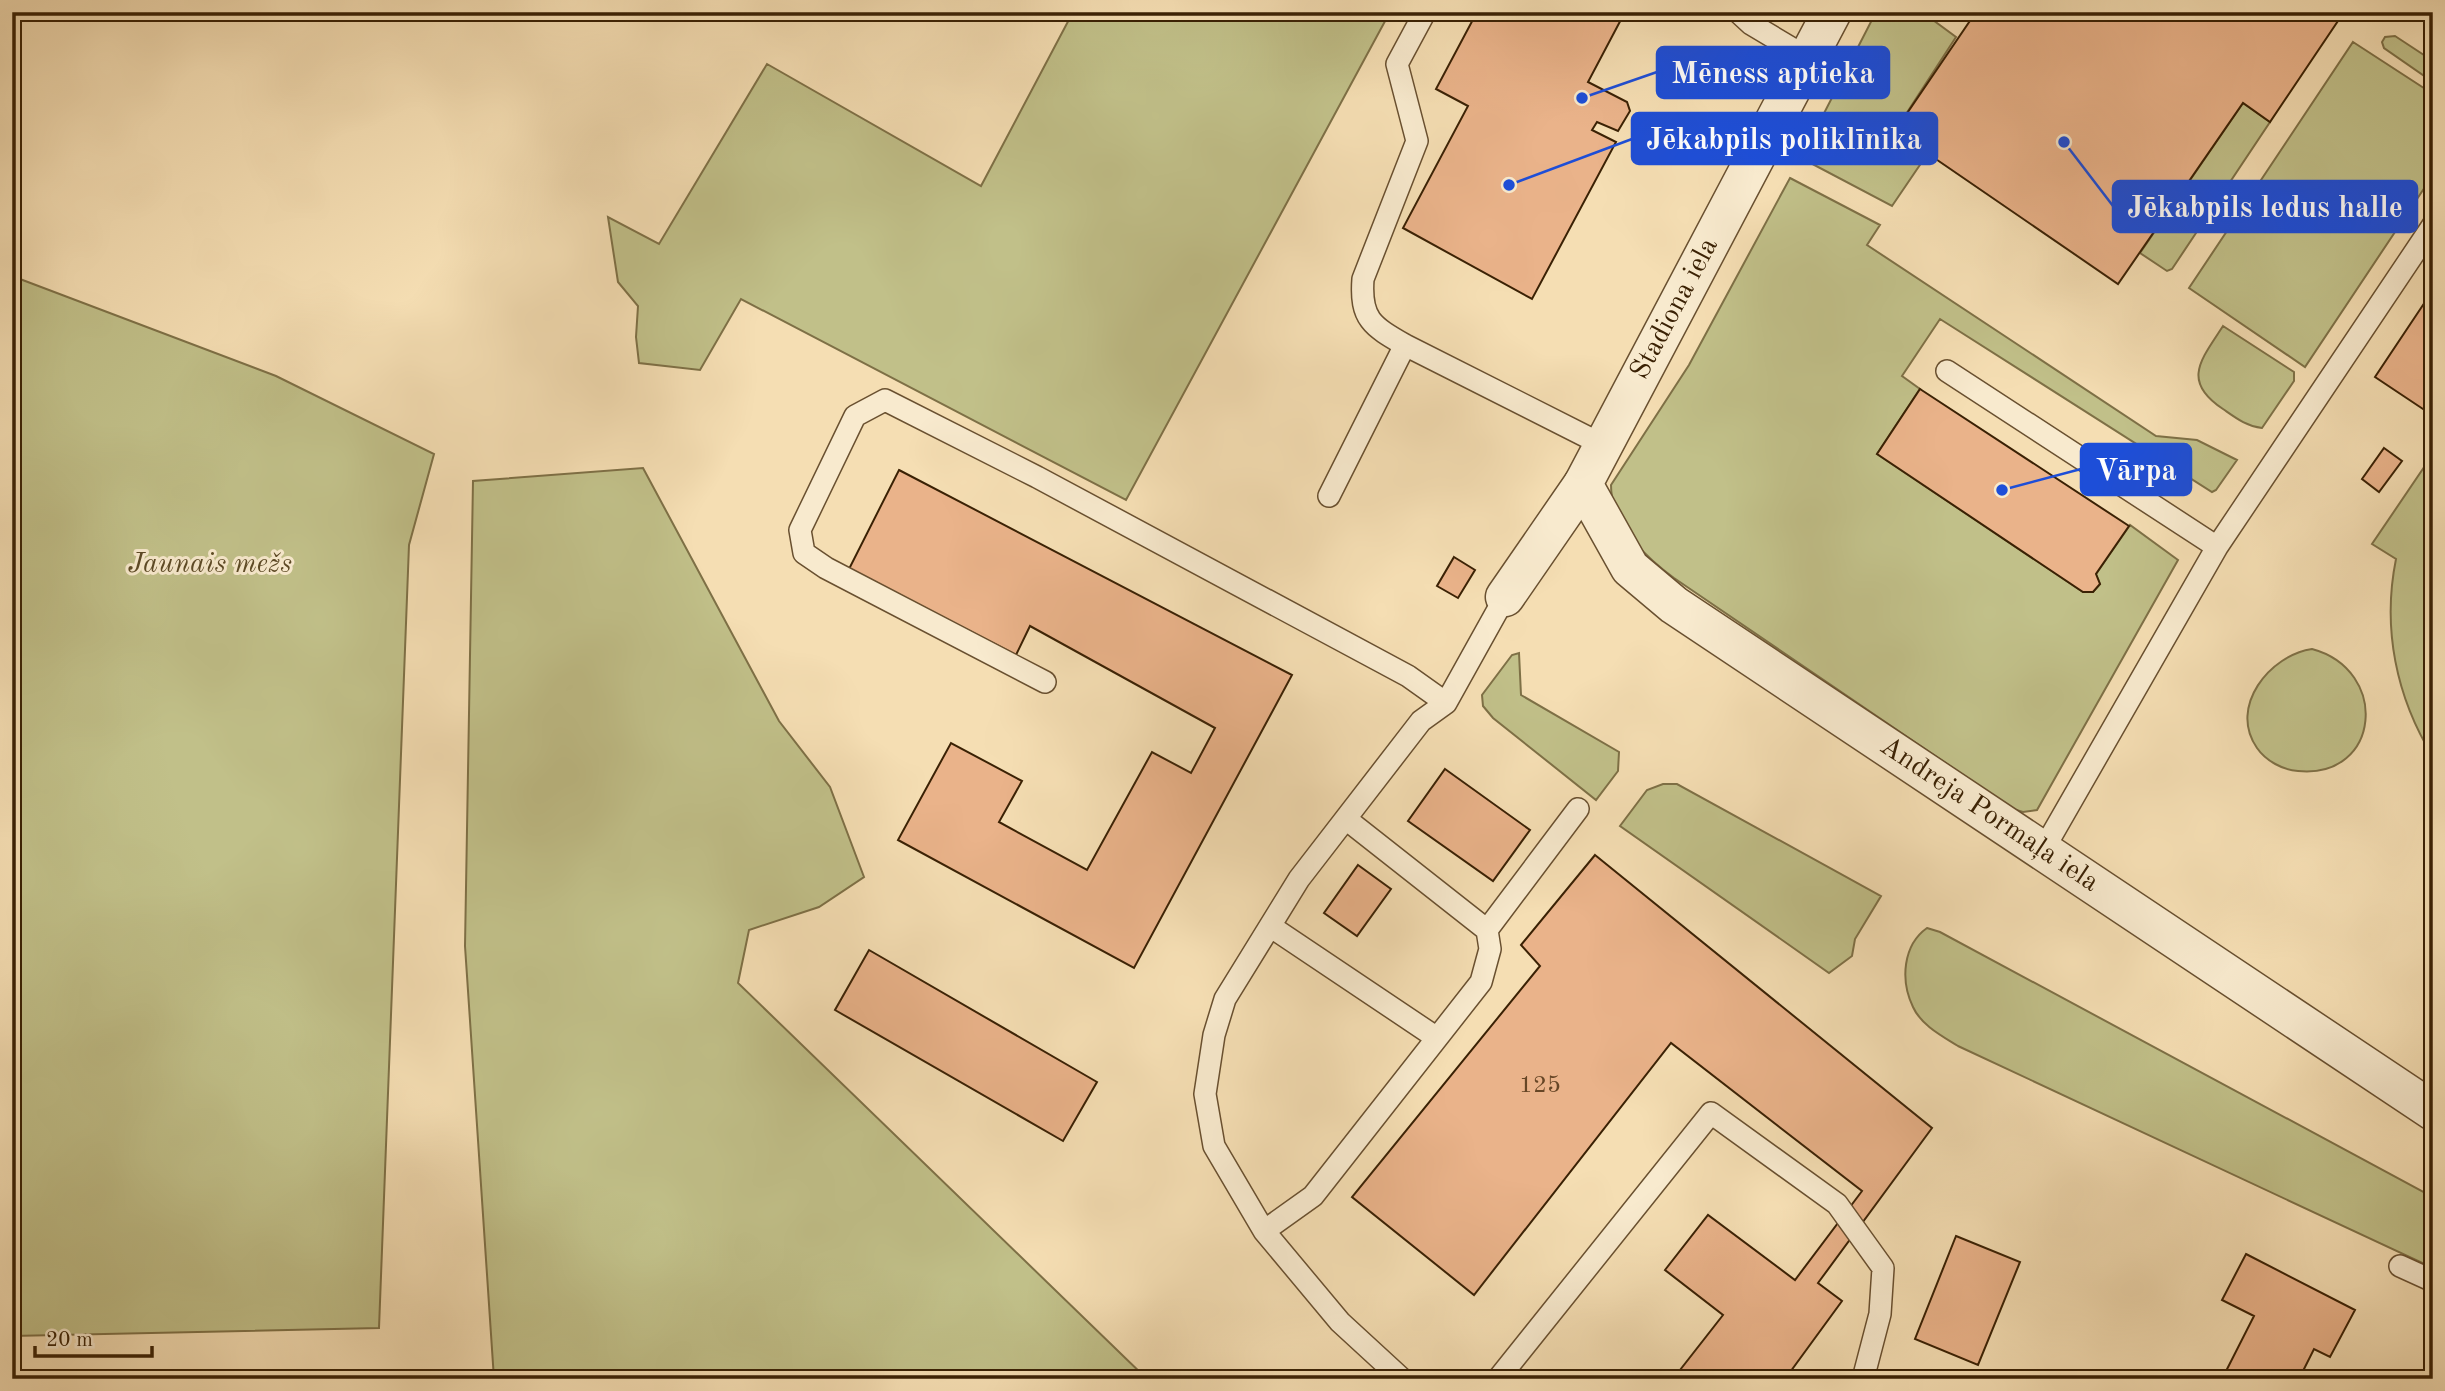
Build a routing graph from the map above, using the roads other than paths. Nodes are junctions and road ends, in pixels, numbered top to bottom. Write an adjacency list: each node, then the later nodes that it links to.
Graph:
1 (1425, 12): 6 (lane)
2 (1738, 12): 4 (lane)
3 (1832, 12): 4 (street, Stadiona iela)
4 (1808, 58): 8 (street, Stadiona iela)
5 (2433, 225): 11 (lane)
6 (1405, 345): 8 (lane); 10 (lane)
7 (1947, 372): 11 (lane)
8 (1604, 445): 9 (street, Stadiona iela)
9 (1583, 484): 12 (street, Stadiona iela); 17 (street, Andreja Pormaļa iela)
10 (1329, 496)
11 (2217, 547): 17 (lane)
12 (1505, 597): 14 (lane)
13 (1045, 682): 14 (lane)
14 (1446, 703): 16 (lane)
15 (1578, 809): 19 (lane)
16 (1346, 819): 18 (lane); 19 (lane)
17 (2042, 852): 21 (street, Andreja Pormaļa iela)
18 (1270, 926): 20 (lane); 22 (lane)
19 (1487, 930): 20 (lane)
20 (1437, 1038): 22 (lane)
21 (2433, 1111)
22 (1264, 1231): 25 (lane)
23 (2400, 1266): 24 (lane)
24 (2433, 1281)
25 (1402, 1379)
26 (1498, 1379): 27 (lane)
27 (1863, 1379)

